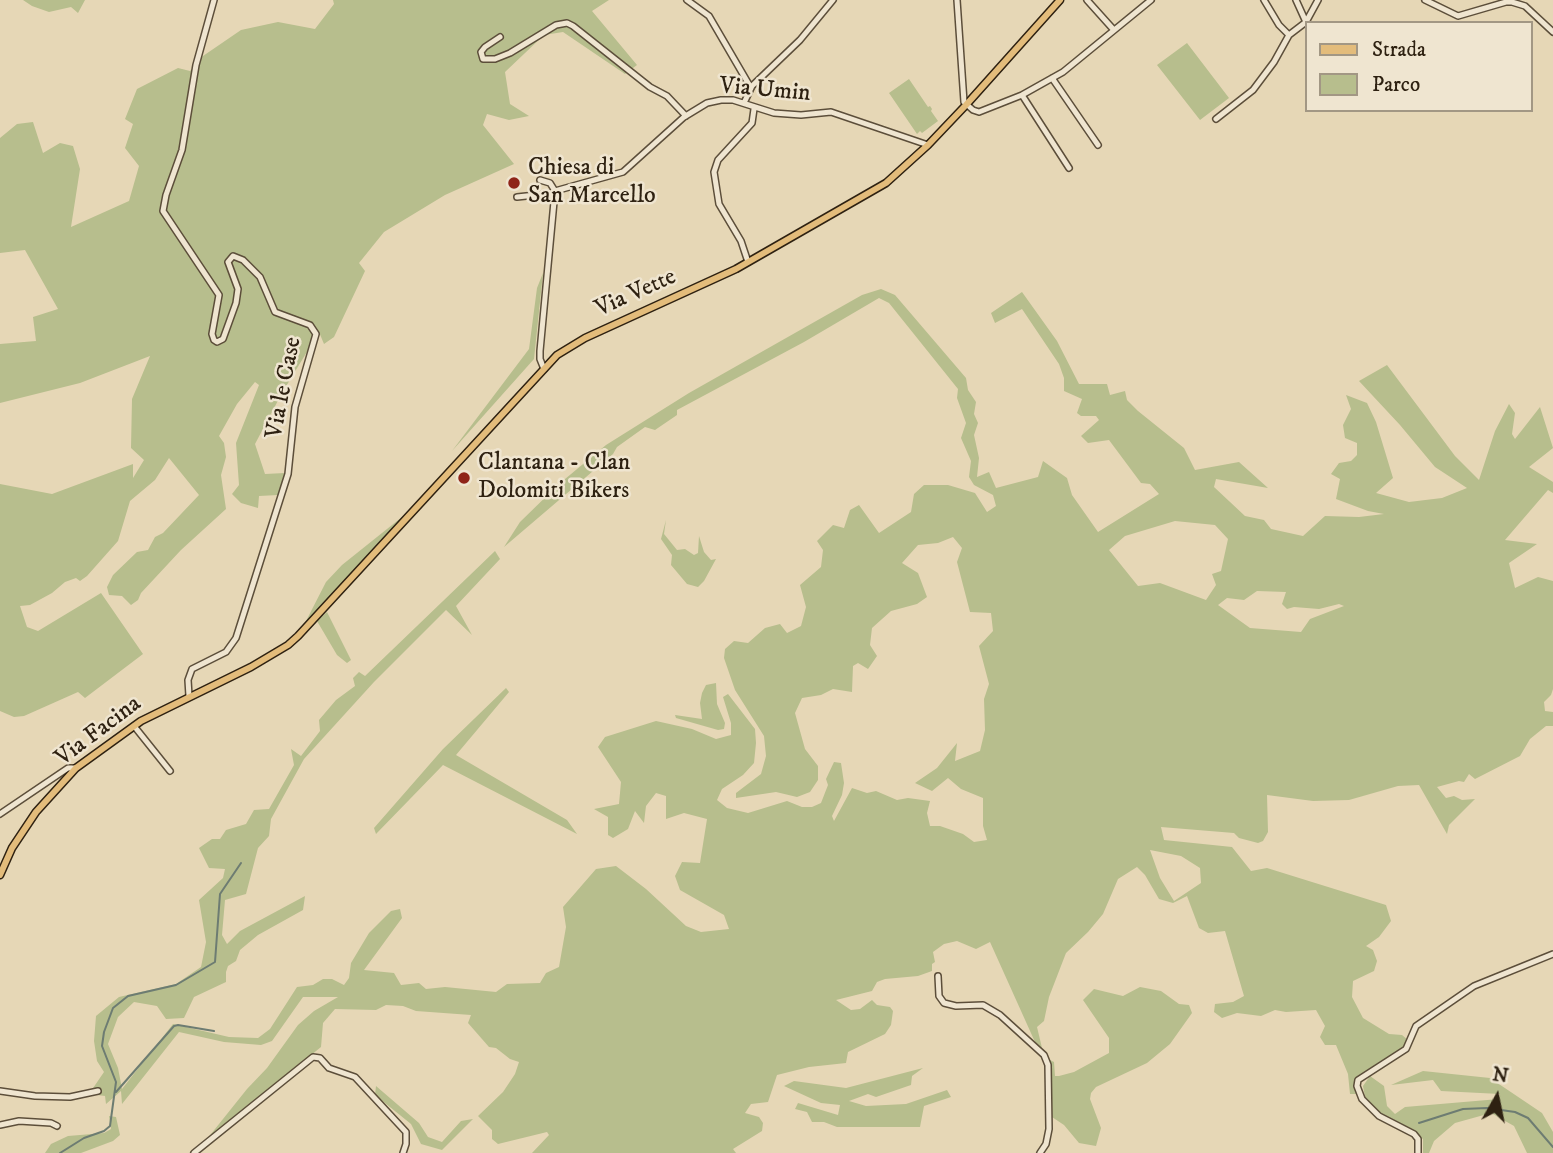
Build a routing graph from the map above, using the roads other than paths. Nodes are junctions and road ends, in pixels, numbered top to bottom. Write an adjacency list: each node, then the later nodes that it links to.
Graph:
1 (214, 0): 38 (street, Via le Case)
2 (687, 0): 20 (street)
3 (833, 0): 20 (street)
4 (957, 0): 23 (street)
5 (1059, 0): 23 (main road, Via Vette)
6 (1087, 0): 15 (street)
7 (1151, 0): 15 (street)
8 (1264, 0): 17 (street)
9 (1296, 0): 12 (street)
10 (1318, 0): 13 (street)
11 (1425, 0): 16 (street)
12 (1306, 21)
13 (1307, 21)
14 (1304, 24): 17 (street)
15 (1113, 29): 19 (street)
16 (1553, 32)
17 (1289, 35): 26 (street)
18 (500, 37): 25 (street)
19 (1052, 78): 21 (street); 29 (street)
20 (751, 88): 22 (street)
21 (1021, 95): 23 (street); 31 (street)
22 (744, 103): 24 (street, Via Umin); 25 (street, Via Umin)
23 (966, 104): 28 (main road, Via Vette)
24 (754, 108): 27 (street, Via Umin); 35 (street)
25 (686, 116): 33 (street, Via Umin)
26 (1216, 119)
27 (911, 140): 28 (street, Via Umin); 30 (street)
28 (928, 145): 30 (main road, Via Vette)
29 (1098, 145)
30 (920, 152): 35 (main road, Via Vette)
31 (1069, 168)
32 (540, 180): 33 (street)
33 (555, 192): 34 (street, Via Umin); 36 (street)
34 (517, 197)
35 (748, 262): 36 (main road, Via Vette)
36 (544, 369): 37 (main road, Via Vette)
37 (259, 663): 38 (main road, Via Facina)
38 (189, 696): 39 (main road, Via Facina)
39 (134, 726): 40 (main road, Via Facina); 41 (street)
40 (76, 768): 42 (street); 43 (main road, Via Facina)
41 (170, 771)
42 (0, 814)
43 (0, 875)
44 (1553, 954): 53 (street)
45 (938, 976): 52 (street)
46 (0, 1091): 47 (street)
47 (97, 1091)
48 (0, 1125): 49 (street)
49 (57, 1126)
50 (194, 1153): 51 (street)
51 (402, 1153)
52 (1040, 1153)
53 (1418, 1153)

